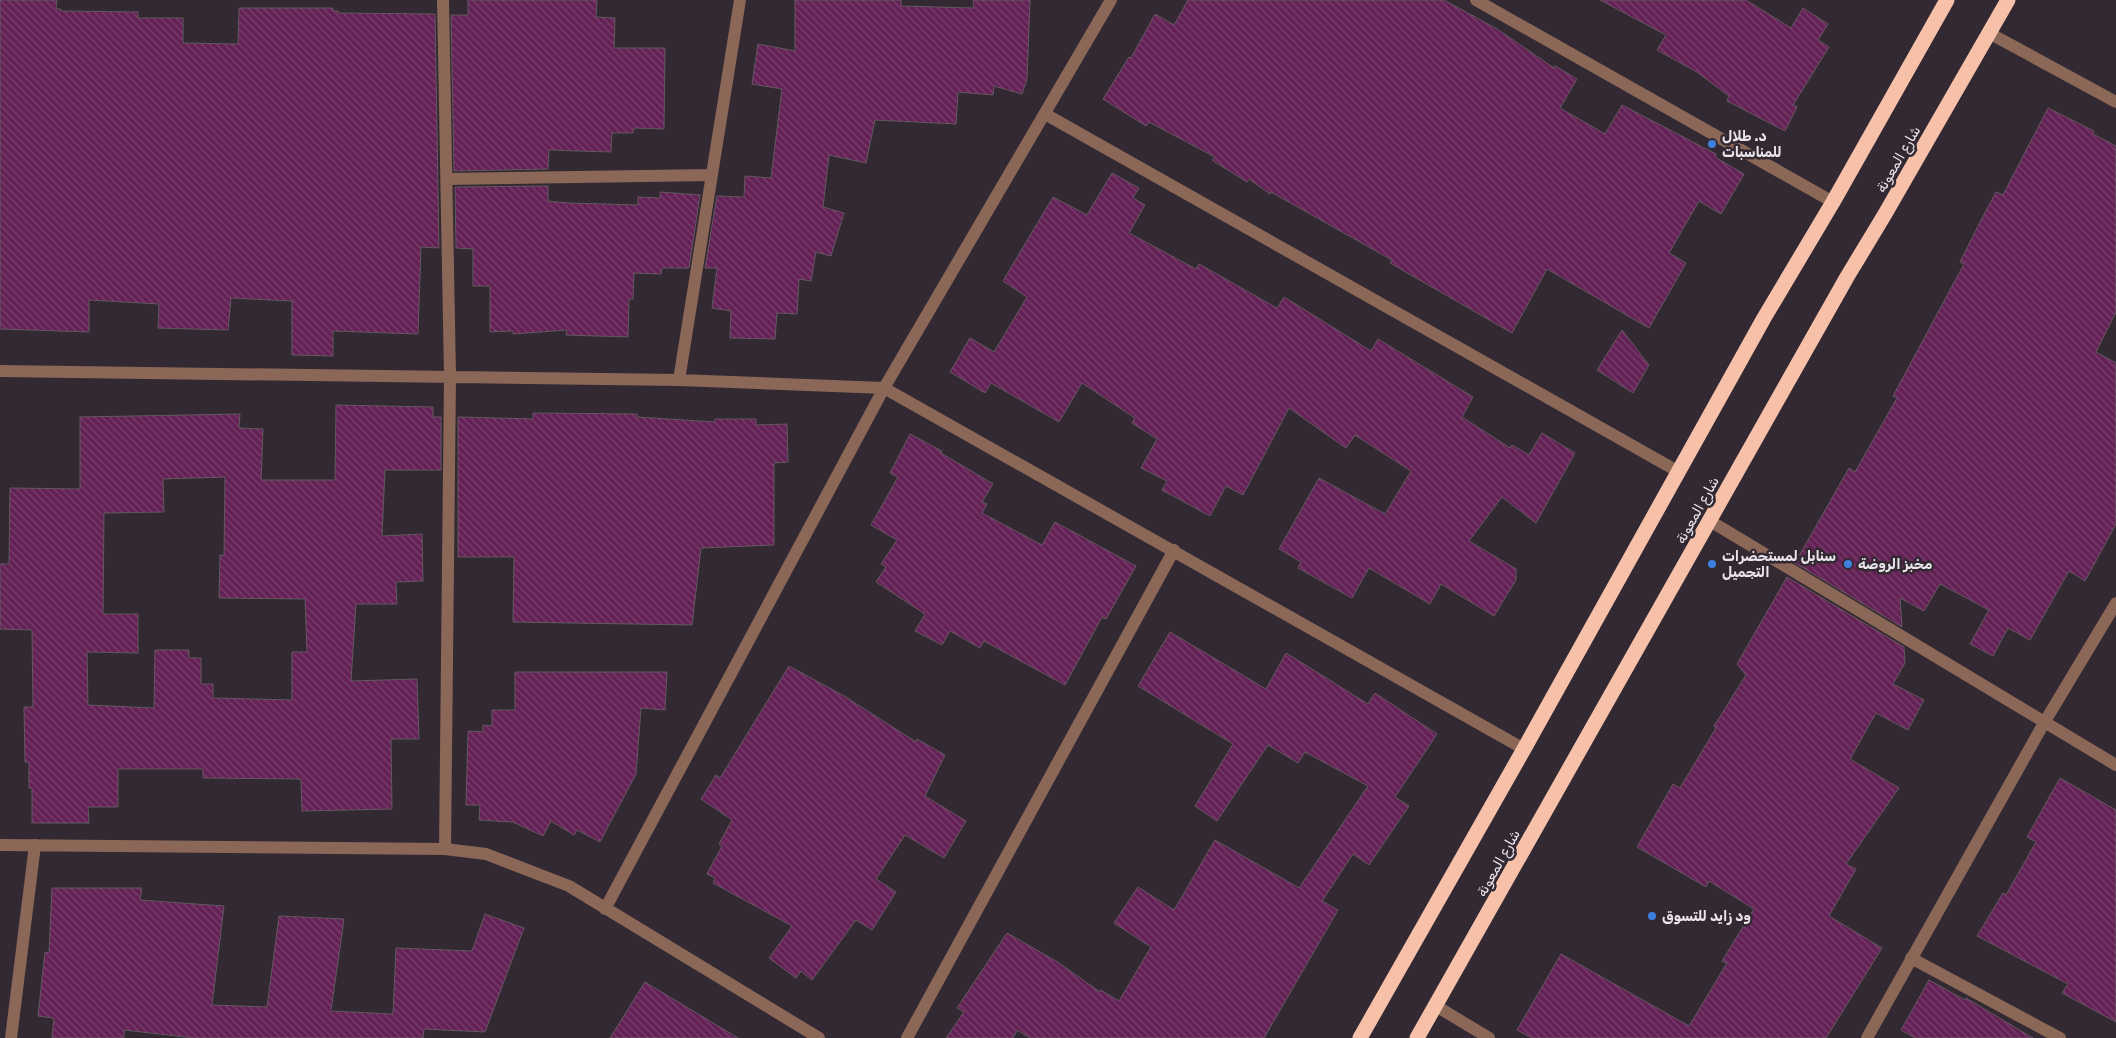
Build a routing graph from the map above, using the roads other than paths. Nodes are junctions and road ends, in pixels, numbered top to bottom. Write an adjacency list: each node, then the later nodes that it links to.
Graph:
1 (443, 0): 12 (street)
2 (740, 0): 11 (street)
3 (1111, 0): 10 (street)
4 (1476, 0): 7 (street)
5 (1947, 0): 13 (highway)
6 (2008, 0): 8 (highway, شارع المعونة)
7 (1492, 4): 13 (street)
8 (1989, 33): 9 (street); 19 (highway, شارع المعونة)
9 (2116, 102)
10 (1045, 114): 17 (street); 18 (street)
11 (712, 175): 12 (street); 16 (street)
12 (446, 179): 15 (street)
13 (1833, 202): 18 (highway)
14 (0, 371): 15 (street)
15 (450, 376): 16 (street); 27 (street)
16 (679, 380): 17 (street)
17 (884, 388): 20 (street); 28 (street)
18 (1679, 472): 23 (highway)
19 (1710, 521): 22 (street); 30 (highway, شارع المعونة)
20 (1174, 550): 23 (street); 33 (street)
21 (2116, 603): 22 (street)
22 (2044, 723): 24 (street); 29 (street)
23 (1524, 749): 34 (highway)
24 (2116, 765)
25 (0, 845): 26 (street)
26 (35, 845): 27 (street); 31 (street)
27 (446, 849): 28 (street)
28 (605, 909): 32 (street)
29 (1911, 958): 37 (street); 38 (street)
30 (1436, 1006): 35 (highway, شارع المعونة); 36 (street)
31 (11, 1038)
32 (819, 1038)
33 (907, 1038)
34 (1360, 1038)
35 (1417, 1038)
36 (1489, 1038)
37 (1867, 1038)
38 (2060, 1038)

